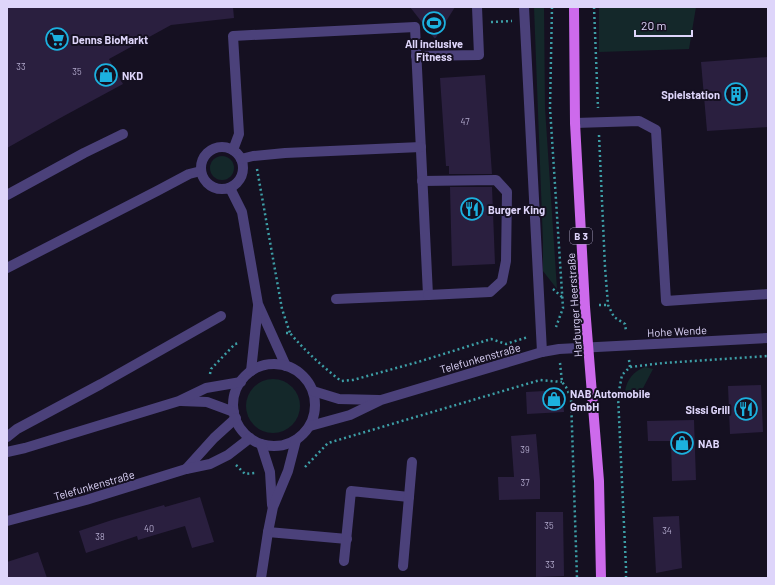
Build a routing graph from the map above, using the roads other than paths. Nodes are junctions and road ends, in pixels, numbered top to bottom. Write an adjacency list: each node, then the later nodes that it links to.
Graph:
1 (477, 7): 4 (street)
2 (524, 7): 22 (street)
3 (574, 7): 5 (main road, Harburger Heerstraße / B 3)
4 (416, 56): 7 (street); 8 (street)
5 (575, 123): 15 (street); 21 (main road, Harburger Heerstraße / B 3)
6 (123, 134): 13 (street)
7 (421, 147): 9 (street); 11 (street)
8 (233, 150): 9 (street); 10 (street)
9 (242, 159): 12 (street)
10 (201, 171): 12 (street); 14 (street)
11 (422, 181): 16 (street); 16 (street)
12 (230, 188): 18 (street)
13 (7, 195)
14 (7, 268)
15 (768, 294)
16 (428, 295): 17 (street)
17 (336, 299)
18 (258, 304): 23 (street); 24 (street)
19 (221, 316): 31 (street)
20 (768, 338): 21 (street, Hohe Wende)
21 (588, 348): 22 (street, Telefunkenstraße); 46 (main road, Harburger Heerstraße / B 3)
22 (542, 352): 28 (street, Telefunkenstraße)
23 (286, 366): 24 (street); 26 (street)
24 (252, 371): 25 (street)
25 (241, 382): 27 (street); 29 (street)
26 (313, 391): 28 (street, Telefunkenstraße); 30 (street)
27 (179, 400): 29 (street); 35 (street)
28 (381, 400): 30 (street, Telefunkenstraße)
29 (235, 415): 32 (street, Telefunkenstraße); 37 (street)
30 (310, 426): 33 (street, Telefunkenstraße)
31 (7, 437)
32 (250, 438): 34 (street, Telefunkenstraße); 37 (street, Telefunkenstraße)
33 (296, 440): 34 (street, Telefunkenstraße); 39 (street)
34 (261, 444): 39 (street)
35 (7, 452)
36 (412, 462): 38 (street)
37 (186, 469): 40 (street, Telefunkenstraße)
38 (409, 497): 42 (street); 44 (street)
39 (273, 507): 41 (street)
40 (7, 521)
41 (268, 532): 42 (street); 45 (street)
42 (347, 539): 43 (street)
43 (344, 561)
44 (403, 566)
45 (261, 578)
46 (601, 578)

